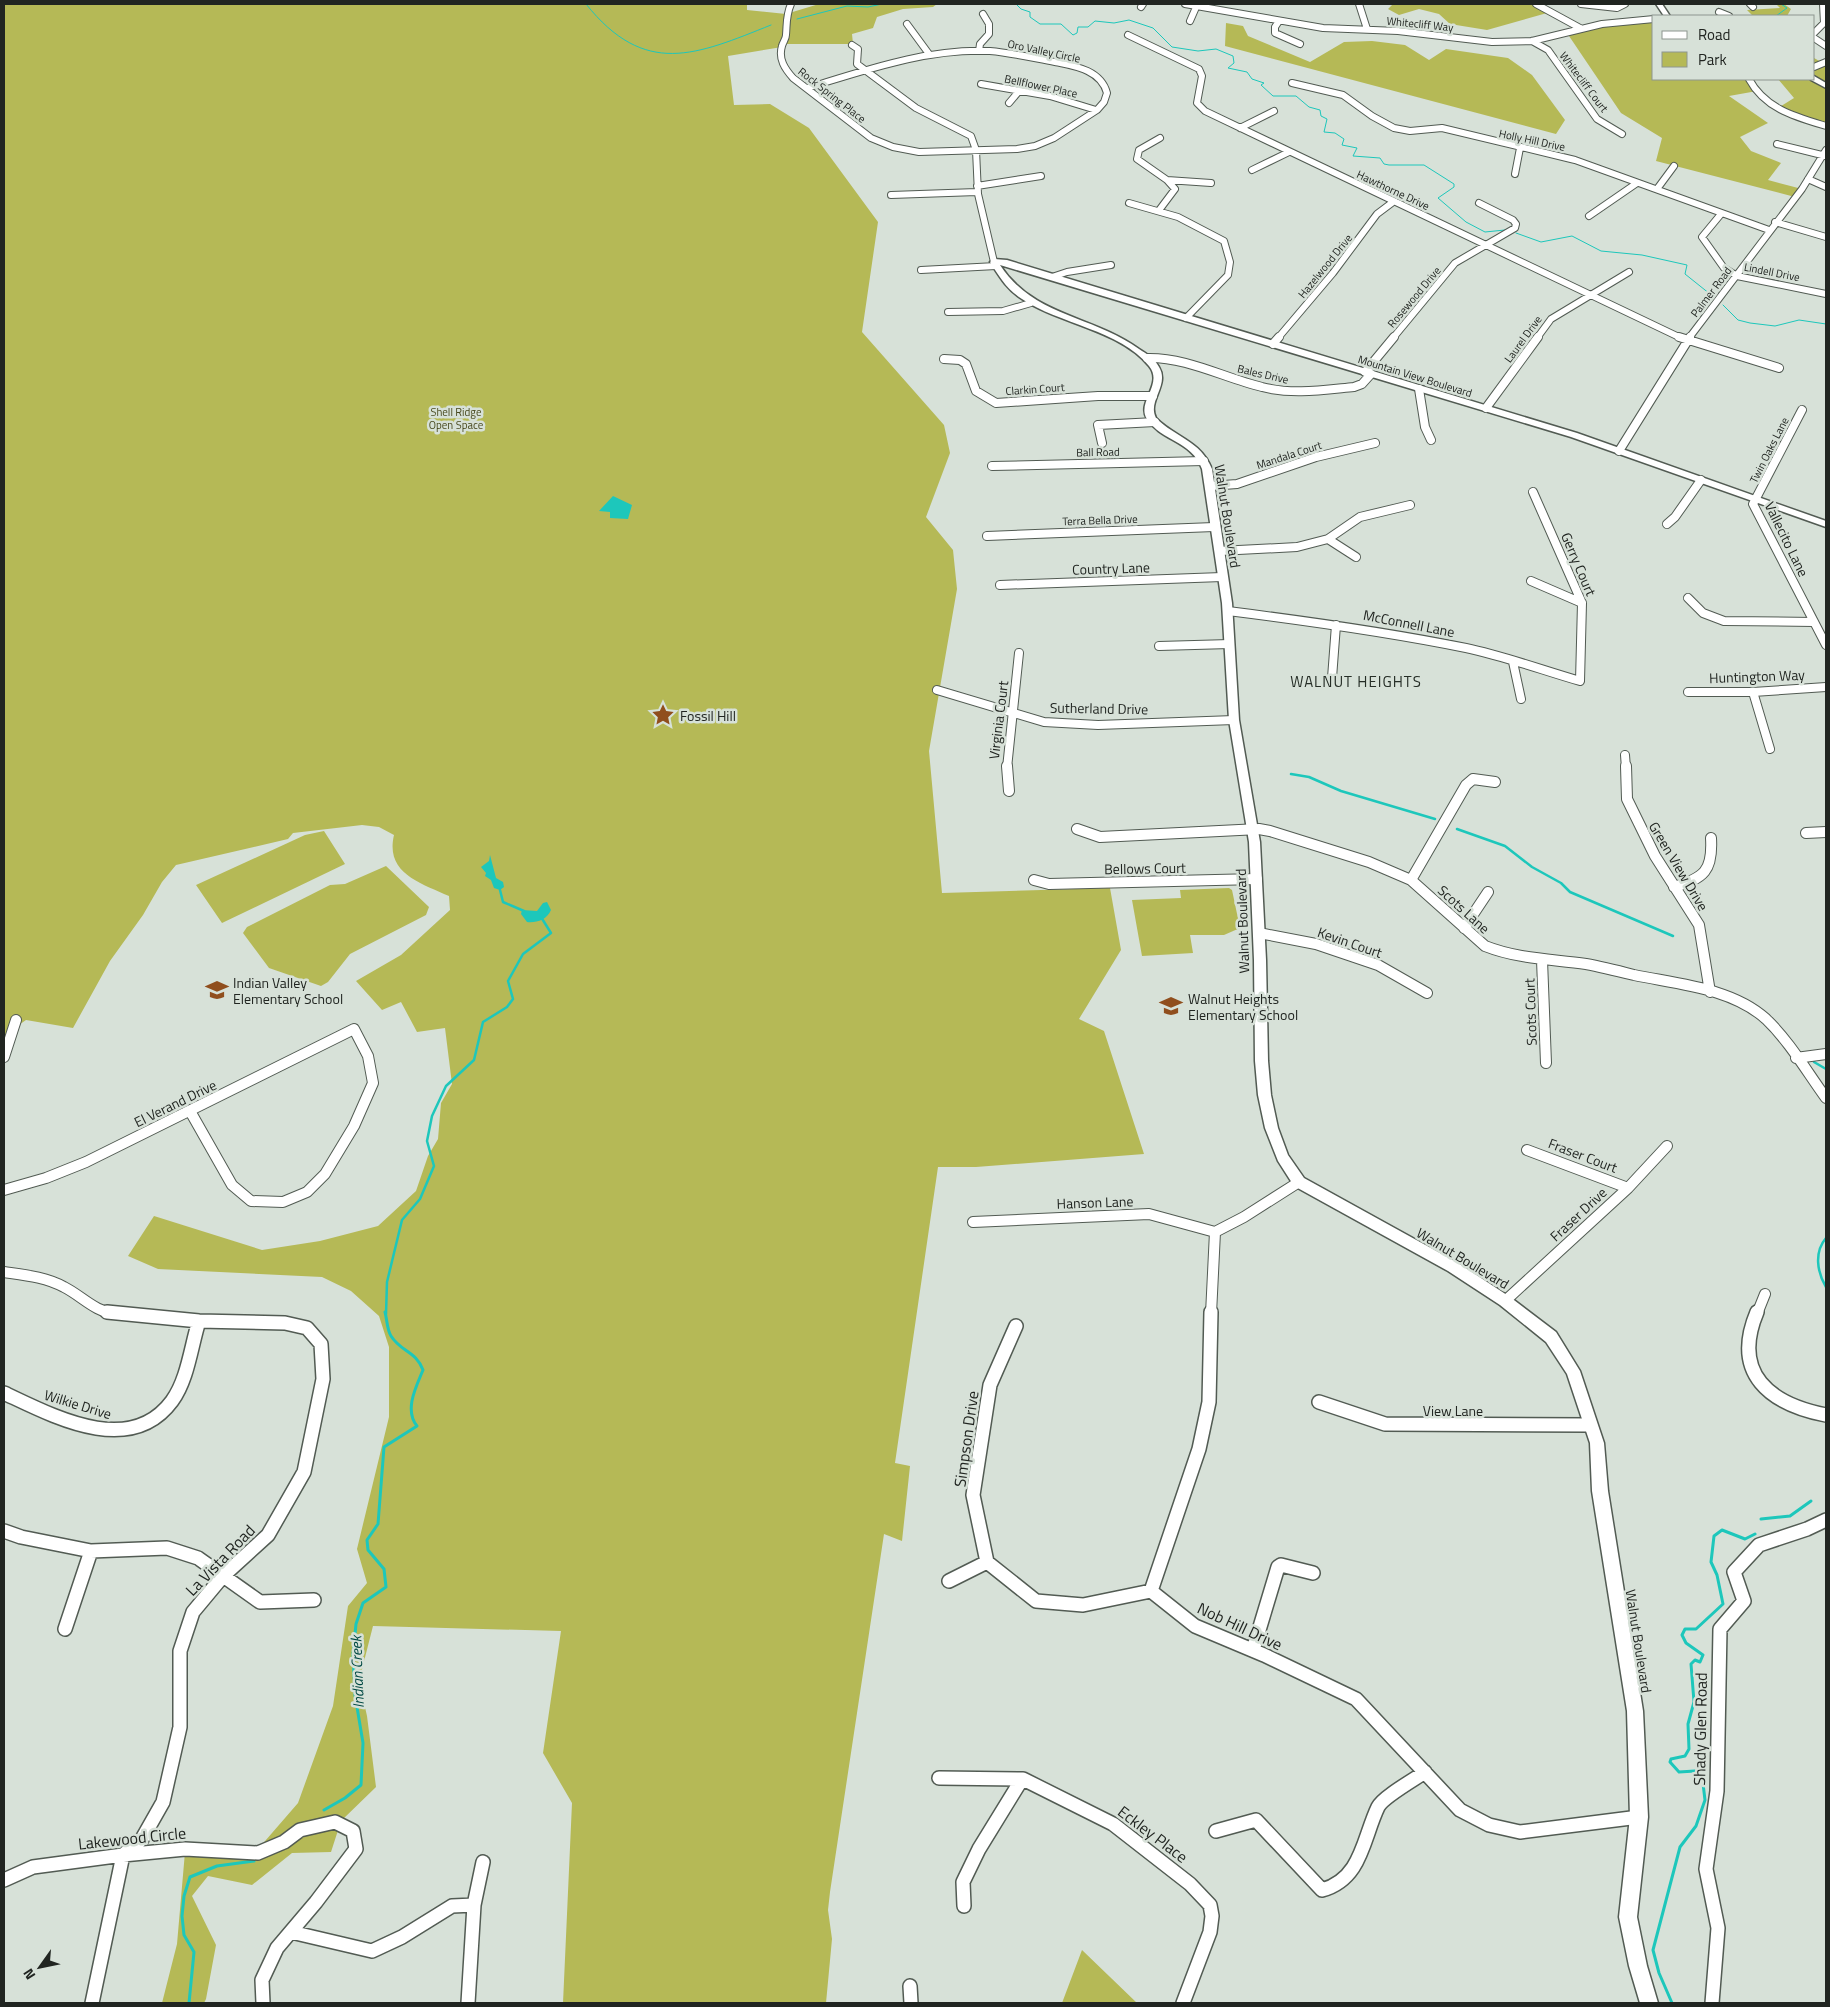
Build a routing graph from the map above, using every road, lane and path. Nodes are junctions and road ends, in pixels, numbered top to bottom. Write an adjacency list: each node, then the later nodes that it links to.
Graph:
1 (791, 4): 35 (street, Rock Spring Place)
2 (1184, 4): 9 (street, Whitecliff Way)
3 (1359, 4): 19 (street)
4 (1537, 4): 18 (street)
5 (1581, 4): 6 (street)
6 (1625, 4)
7 (1658, 4): 12 (street)
8 (1823, 4): 20 (street)
9 (1197, 5): 15 (street); 16 (street, Whitecliff Way)
10 (1719, 12): 13 (street)
11 (983, 14): 27 (street)
12 (1666, 15)
13 (1726, 15)
14 (1652, 19): 18 (street, Whitecliff Way)
15 (1190, 21)
16 (1279, 21): 19 (street, Whitecliff Way); 24 (street)
17 (907, 24): 28 (street)
18 (1580, 28): 23 (street, Whitecliff Way)
19 (1367, 29): 23 (street, Whitecliff Way)
20 (1815, 31)
21 (1128, 36): 41 (street, Hawthorne Drive)
22 (1815, 39): 26 (street)
23 (1532, 41): 42 (street, Whitecliff Court)
24 (1300, 44)
25 (852, 45): 29 (street)
26 (1826, 46)
27 (979, 51): 28 (street, Oro Valley Circle); 38 (street, Oro Valley Circle)
28 (929, 54): 29 (street, Oro Valley Circle)
29 (865, 70): 35 (street, Oro Valley Circle); 46 (street)
30 (1815, 79): 34 (street)
31 (1749, 80): 40 (street)
32 (1292, 83): 45 (street, Holly Hill Drive)
33 (981, 84): 36 (street, Bellflower Place)
34 (1826, 86)
35 (807, 88): 46 (street, Rock Spring Place)
36 (1020, 90): 37 (street); 38 (street, Bellflower Place)
37 (1009, 103)
38 (1096, 110): 46 (street)
39 (1274, 111): 41 (street)
40 (1826, 126)
41 (1240, 128): 47 (street, Hawthorne Drive)
42 (1622, 134)
43 (1160, 138): 54 (street)
44 (1777, 144): 48 (street)
45 (1520, 148): 51 (street); 56 (street, Holly Hill Drive)
46 (976, 150): 58 (street)
47 (1289, 152): 50 (street); 61 (street, Hawthorne Drive)
48 (1825, 153): 53 (street, Palmer Road)
49 (1674, 166): 59 (street)
50 (1252, 170)
51 (1515, 174)
52 (1041, 176): 58 (street)
53 (1808, 179): 57 (street); 67 (street, Palmer Road)
54 (1167, 180): 55 (street); 64 (street)
55 (1211, 183)
56 (1637, 183): 59 (street, Holly Hill Drive); 66 (street)
57 (1826, 187)
58 (977, 189): 60 (street); 71 (street)
59 (1658, 189): 65 (street, Holly Hill Drive)
60 (891, 195)
61 (1393, 202): 70 (street, Hawthorne Drive); 83 (street, Hazelwood Drive)
62 (1129, 203): 64 (street)
63 (1479, 203): 70 (street, Rosewood Drive)
64 (1160, 209): 81 (street)
65 (1721, 214): 68 (street, Holly Hill Drive); 75 (street, Lindell Drive)
66 (1589, 216)
67 (1775, 222): 68 (street, Palmer Road); 69 (street)
68 (1769, 230): 75 (street, Palmer Road)
69 (1826, 237)
70 (1487, 244): 78 (street, Hawthorne Drive); 87 (street, Rosewood Drive)
71 (995, 264): 73 (street); 76 (street, Mountain View Boulevard); 79 (street)
72 (1111, 265): 76 (street)
73 (921, 270)
74 (1629, 272): 78 (street, Laurel Drive)
75 (1737, 276): 77 (street, Lindell Drive); 82 (street, Palmer Road)
76 (1052, 277): 81 (street, Mountain View Boulevard)
77 (1826, 294)
78 (1590, 295): 82 (street, Hawthorne Drive); 90 (street, Laurel Drive)
79 (1031, 303): 80 (street); 84 (street)
80 (948, 312)
81 (1186, 318): 83 (street, Mountain View Boulevard)
82 (1687, 341): 86 (street, Hawthorne Drive); 96 (street, Palmer Road)
83 (1273, 344): 87 (street, Mountain View Boulevard)
84 (1147, 358): 87 (street, Bales Drive); 89 (street)
85 (944, 360): 89 (street, Clarkin Court)
86 (1779, 368)
87 (1368, 373): 88 (street, Mountain View Boulevard)
88 (1420, 389): 90 (street, Mountain View Boulevard); 93 (street)
89 (1153, 396): 92 (street)
90 (1486, 408): 96 (street, Mountain View Boulevard)
91 (1802, 410): 102 (street, Twin Oaks Lane)
92 (1155, 422): 94 (street); 97 (street, Walnut Boulevard)
93 (1431, 440)
94 (1102, 443)
95 (1375, 444): 100 (street, Mandala Court)
96 (1618, 451): 99 (street, Mountain View Boulevard)
97 (1204, 461): 98 (street, Ball Road); 100 (street, Walnut Boulevard)
98 (992, 466)
99 (1701, 480): 102 (street, Mountain View Boulevard); 104 (street)
100 (1210, 486): 106 (street, Walnut Boulevard)
101 (1534, 492): 115 (street, Gerry Court)
102 (1756, 499): 105 (street, Mountain View Boulevard); 117 (street, Vallecito Lane)
103 (1410, 505): 108 (street)
104 (1667, 524)
105 (1826, 524)
106 (1214, 528): 107 (street, Terra Bella Drive); 109 (street, Walnut Boulevard)
107 (987, 536)
108 (1328, 539): 109 (street); 110 (street)
109 (1219, 551): 111 (street, Walnut Boulevard)
110 (1356, 557)
111 (1222, 577): 113 (street, Country Lane); 116 (street, Walnut Boulevard)
112 (1530, 581): 115 (street)
113 (1000, 585)
114 (1688, 598): 117 (street)
115 (1582, 603): 125 (street, Gerry Court)
116 (1228, 611): 118 (street, McConnell Lane); 119 (street, Walnut Boulevard)
117 (1814, 622): 120 (street, Vallecito Lane)
118 (1336, 625): 123 (street, McConnell Lane); 124 (street)
119 (1230, 644): 121 (street); 132 (street, Walnut Boulevard)
120 (1826, 645)
121 (1159, 646)
122 (1020, 653): 131 (street, Virginia Court)
123 (1513, 662): 125 (street, McConnell Lane); 130 (street)
124 (1332, 678)
125 (1580, 681)
126 (1826, 687): 129 (street, Huntington Way)
127 (937, 690): 131 (street, Sutherland Drive)
128 (1688, 692): 129 (street, Huntington Way)
129 (1752, 692): 133 (street)
130 (1521, 699)
131 (1013, 713): 132 (street, Sutherland Drive); 136 (street, Virginia Court)
132 (1234, 720): 138 (street, Walnut Boulevard)
133 (1770, 749)
134 (1625, 755): 145 (street, Green View Drive)
135 (1495, 782): 144 (street)
136 (1010, 791)
137 (1077, 829): 138 (street, Scots Lane)
138 (1253, 829): 142 (street, Walnut Boulevard); 144 (street, Scots Lane)
139 (1826, 832): 140 (street)
140 (1806, 833)
141 (1711, 838): 145 (street)
142 (1257, 879): 143 (street, Bellows Court); 148 (street, Walnut Boulevard)
143 (1034, 880)
144 (1410, 880): 147 (street, Scots Lane)
145 (1674, 887): 150 (street, Green View Drive)
146 (1488, 892): 147 (street)
147 (1464, 928): 149 (street, Scots Lane)
148 (1259, 932): 151 (street, Kevin Court); 161 (street, Walnut Boulevard)
149 (1542, 960): 150 (street, Scots Lane); 156 (street, Scots Court)
150 (1710, 992): 155 (street, Scots Lane)
151 (1427, 993)
152 (16, 1020): 154 (street)
153 (1826, 1054): 155 (street)
154 (4, 1057)
155 (1796, 1058): 157 (street, Scots Lane)
156 (1546, 1063)
157 (1826, 1098)
158 (190, 1110): 158 (street, El Verand Drive); 163 (street, El Verand Drive)
159 (1668, 1146): 162 (street, Fraser Drive)
160 (1527, 1150): 162 (street, Fraser Court)
161 (1299, 1182): 165 (street); 168 (street, Walnut Boulevard)
162 (1628, 1188): 168 (street, Fraser Drive)
163 (4, 1190)
164 (974, 1222): 165 (street, Hanson Lane)
165 (1215, 1232): 182 (street)
166 (4, 1272): 169 (street, La Vista Road)
167 (1764, 1294): 173 (street)
168 (1505, 1301): 174 (street, Walnut Boulevard)
169 (198, 1320): 171 (street, Wilkie Drive); 180 (street, La Vista Road)
170 (1016, 1326): 178 (street, Simpson Drive)
171 (4, 1393)
172 (1319, 1402): 174 (street, View Lane)
173 (1826, 1415)
174 (1590, 1425): 189 (street, Walnut Boulevard)
175 (1826, 1520): 204 (street, Shady Glen Road)
176 (4, 1531): 177 (street)
177 (91, 1551): 180 (street); 184 (street)
178 (987, 1562): 181 (street); 182 (street)
179 (1313, 1573): 185 (street)
180 (224, 1576): 183 (street); 191 (street, La Vista Road)
181 (949, 1581)
182 (1151, 1591): 185 (street, Nob Hill Drive)
183 (314, 1600)
184 (66, 1629)
185 (1253, 1650): 186 (street, Nob Hill Drive)
186 (1425, 1772): 189 (street, Nob Hill Drive); 190 (street)
187 (939, 1778): 188 (street, Eckley Place)
188 (1022, 1779): 195 (street); 202 (street, Eckley Place)
189 (1639, 1817): 203 (street, Walnut Boulevard)
190 (1216, 1831)
191 (123, 1855): 193 (street, Lakewood Circle); 196 (street, Lakewood Circle); 198 (street)
192 (483, 1862): 194 (street)
193 (4, 1880)
194 (474, 1905): 196 (street); 200 (street)
195 (964, 1906)
196 (290, 1932): 199 (street, Lakewood Circle)
197 (910, 1986): 201 (street)
198 (92, 2003)
199 (263, 2003)
200 (468, 2003)
201 (911, 2003)
202 (1183, 2003)
203 (1649, 2003)
204 (1712, 2003)

